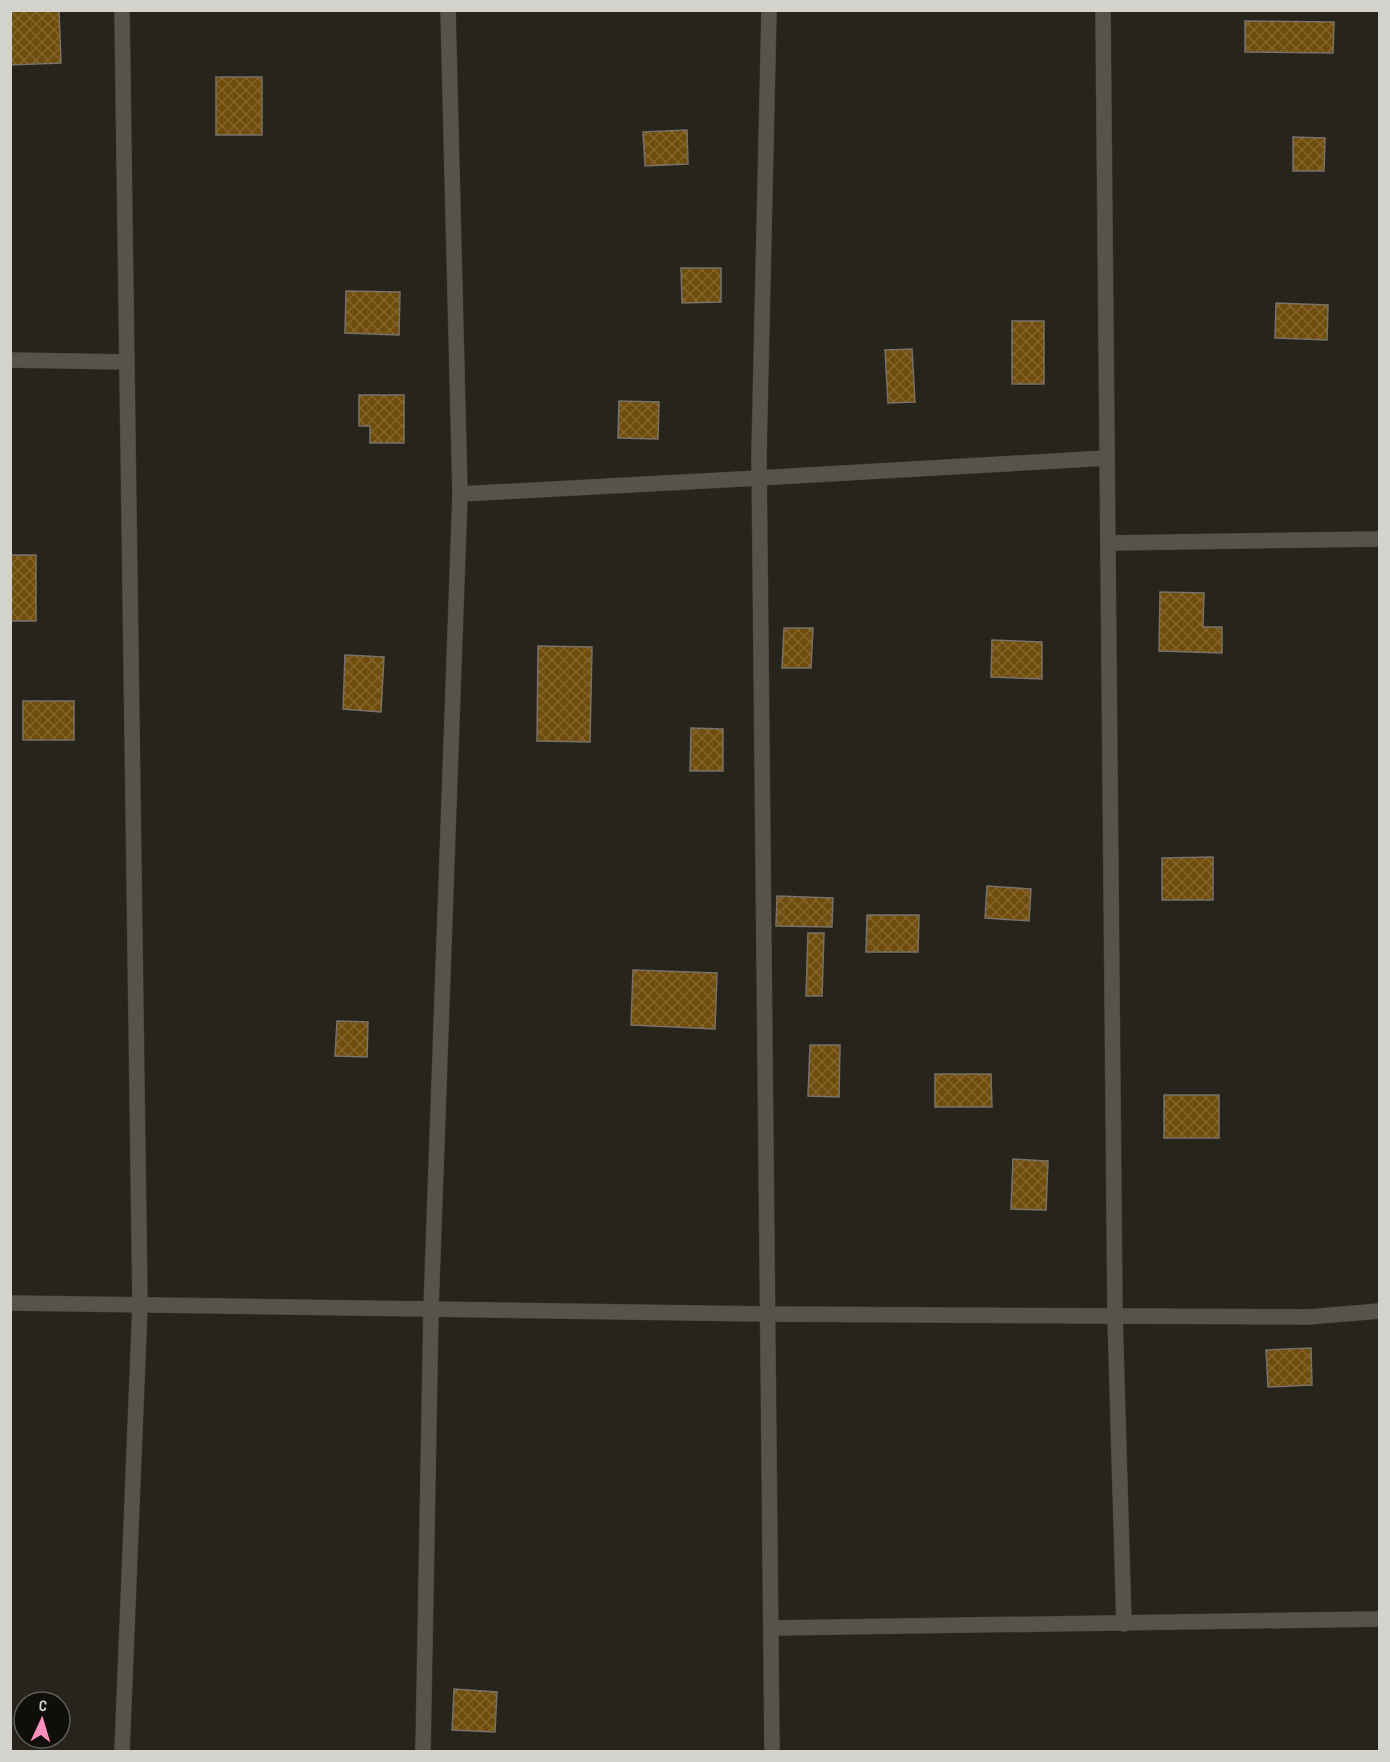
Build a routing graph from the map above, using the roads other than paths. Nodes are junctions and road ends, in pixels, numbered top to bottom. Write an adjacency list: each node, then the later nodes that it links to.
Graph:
1 (122, 10): 6 (street)
2 (448, 10): 9 (street)
3 (769, 10): 8 (street)
4 (1103, 10): 7 (street)
5 (10, 360): 6 (street)
6 (127, 362): 13 (street)
7 (1107, 458): 8 (street); 11 (street)
8 (759, 478): 9 (street); 16 (street)
9 (460, 494): 14 (street)
10 (1380, 539): 11 (street)
11 (1108, 543): 17 (street)
12 (10, 1303): 13 (street)
13 (140, 1305): 14 (street); 21 (street)
14 (431, 1309): 16 (street); 22 (street)
15 (1380, 1311): 17 (street)
16 (768, 1314): 17 (street); 20 (street)
17 (1115, 1316): 19 (street)
18 (1380, 1619): 19 (street)
19 (1124, 1624): 20 (street)
20 (771, 1629): 23 (street)
21 (122, 1752)
22 (423, 1752)
23 (772, 1752)

